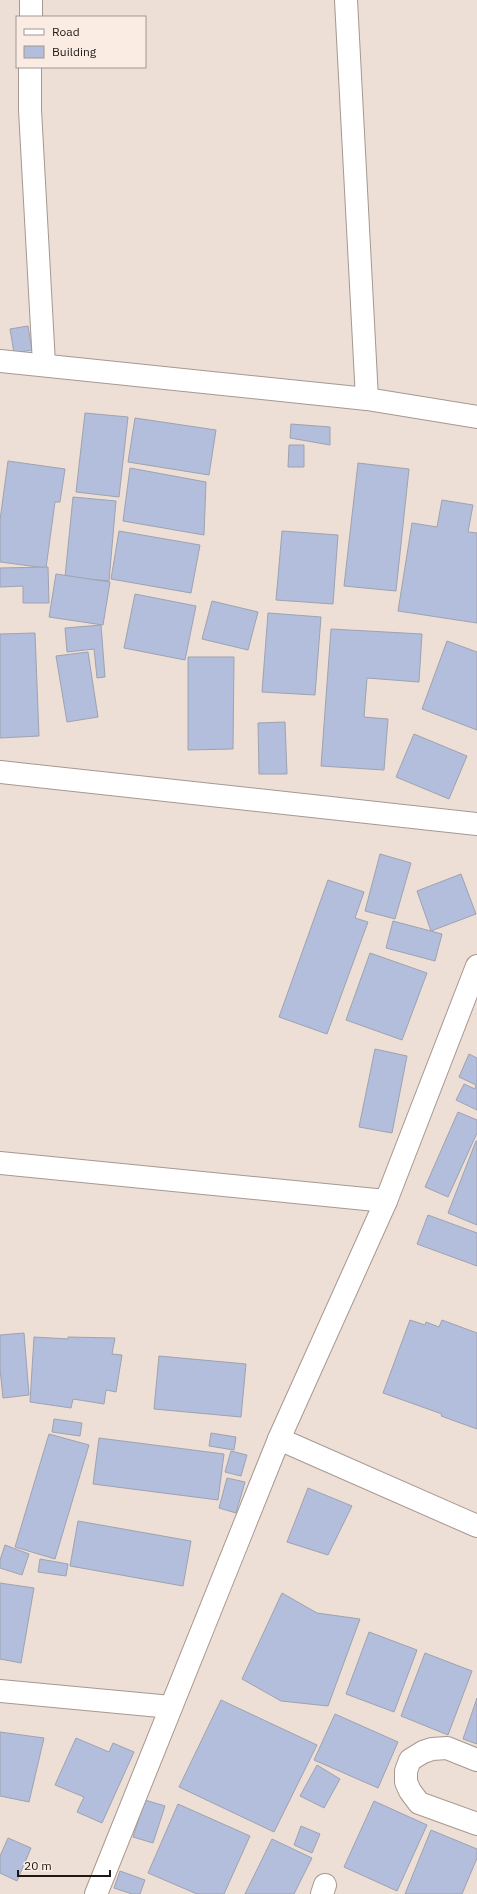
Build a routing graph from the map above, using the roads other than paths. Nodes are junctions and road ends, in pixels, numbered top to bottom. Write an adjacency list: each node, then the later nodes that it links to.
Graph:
1 (31, 0): 3 (street)
2 (346, 0): 7 (street)
3 (30, 16)
4 (30, 68): 6 (street)
5 (0, 360): 6 (street)
6 (44, 364): 7 (street)
7 (367, 399): 8 (street)
8 (477, 417)
9 (0, 772): 10 (street)
10 (477, 824)
11 (477, 966): 13 (street)
12 (0, 1163): 13 (street)
13 (386, 1201): 14 (street)
14 (279, 1439): 15 (street); 17 (street)
15 (477, 1526)
16 (0, 1691): 17 (street)
17 (171, 1707): 20 (street)
18 (477, 1760): 19 (street)
19 (477, 1824)
20 (96, 1894)

